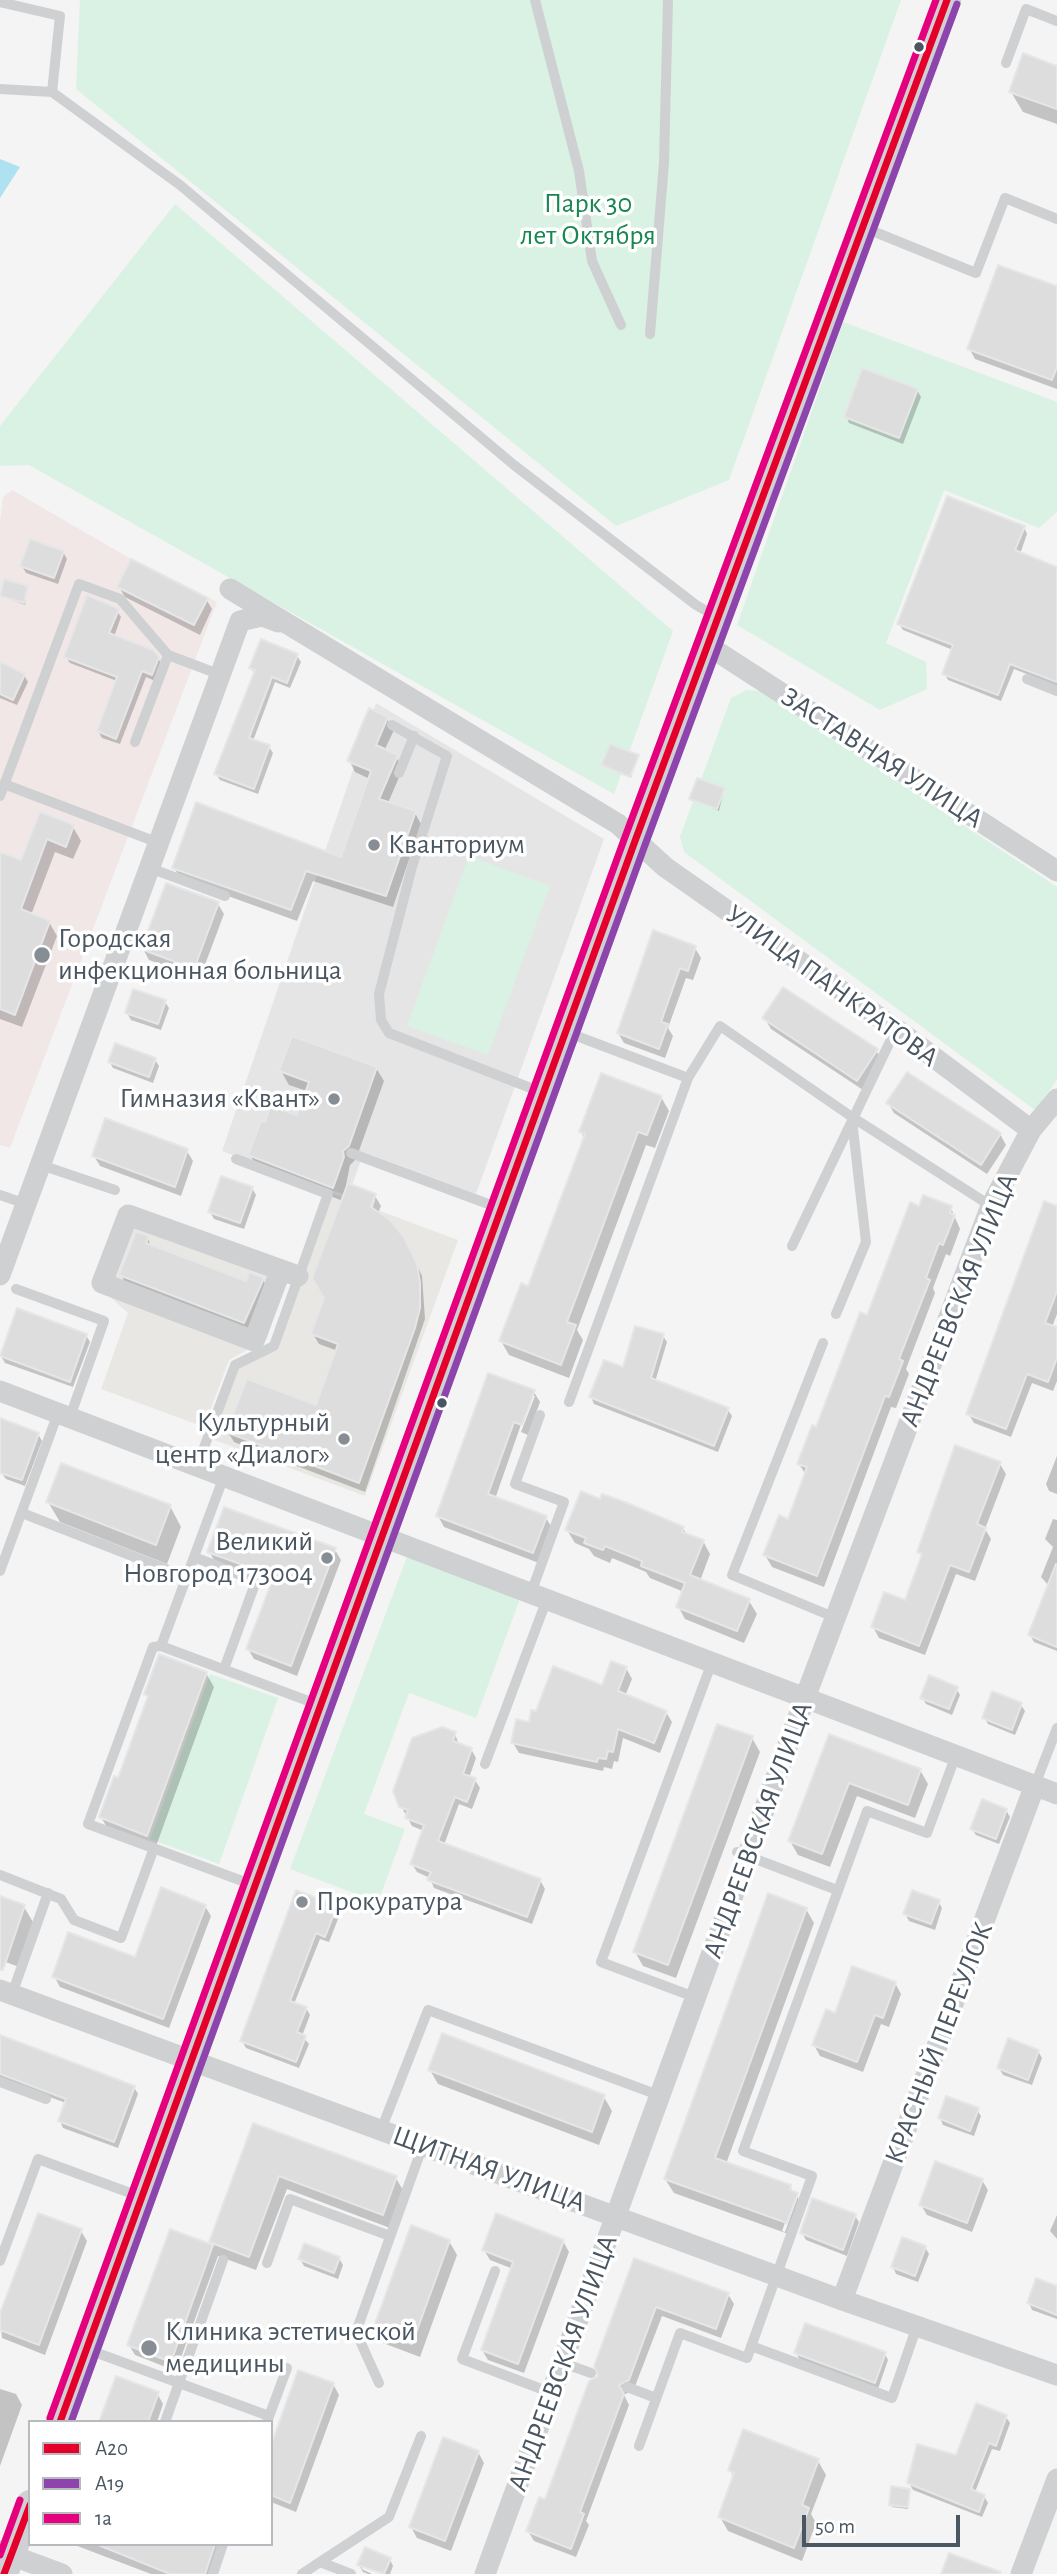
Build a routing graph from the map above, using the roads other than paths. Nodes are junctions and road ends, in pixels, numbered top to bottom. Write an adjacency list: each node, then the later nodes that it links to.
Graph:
1 (535, 0): 11 (lane)
2 (668, 0): 12 (lane)
3 (947, 0): 10 (main road)
4 (0, 2): 8 (lane)
5 (1057, 21): 6 (lane)
6 (1006, 62)
7 (0, 89): 8 (lane)
8 (52, 92): 14 (lane)
9 (1057, 219): 10 (lane)
10 (863, 227): 14 (main road)
11 (621, 325)
12 (650, 334)
13 (230, 589): 15 (lane); 16 (street)
14 (717, 617): 17 (main road)
15 (240, 621): 16 (street); 19 (street)
16 (286, 624): 28 (street, УЛИЦА ПАНКРАТОВА)
17 (707, 645): 28 (main road); 31 (street, ЗАСТАВНАЯ УЛИЦА)
18 (168, 655): 19 (lane); 24 (lane); 26 (lane)
19 (221, 675): 29 (street)
20 (1027, 679): 21 (lane)
21 (1057, 691)
22 (392, 725): 23 (lane)
23 (414, 736): 25 (lane); 36 (lane)
24 (135, 742)
25 (399, 773)
26 (4, 784): 27 (lane); 29 (lane)
27 (0, 796)
28 (635, 841): 33 (street, УЛИЦА ПАНКРАТОВА); 34 (main road)
29 (159, 843): 30 (street)
30 (150, 868): 32 (lane); 42 (street)
31 (1057, 871)
32 (225, 896)
33 (896, 1029): 38 (lane); 39 (street, УЛИЦА ПАНКРАТОВА)
34 (566, 1032): 35 (lane); 36 (main road)
35 (688, 1079): 38 (lane); 54 (lane)
36 (544, 1093): 47 (main road)
37 (1057, 1099): 39 (street, АНДРЕЕВСКАЯ УЛИЦА)
38 (852, 1117): 46 (lane); 48 (lane); 51 (lane)
39 (1031, 1130): 46 (street, АНДРЕЕВСКАЯ УЛИЦА)
40 (351, 1153): 47 (lane)
41 (236, 1159): 49 (lane)
42 (41, 1165): 43 (lane); 45 (street)
43 (116, 1190)
44 (0, 1195): 45 (lane)
45 (26, 1205): 50 (street)
46 (991, 1206): 65 (street, АНДРЕЕВСКАЯ УЛИЦА)
47 (501, 1209): 60 (main road)
48 (792, 1245)
49 (289, 1274): 49 (street); 57 (lane)
50 (8, 1282): 55 (lane)
51 (836, 1314)
52 (823, 1343): 65 (lane)
53 (0, 1391): 55 (street)
54 (569, 1402)
55 (64, 1415): 57 (street); 59 (lane)
56 (540, 1415): 64 (lane)
57 (197, 1466): 58 (street)
58 (224, 1476): 60 (street); 61 (lane)
59 (22, 1513): 62 (lane); 63 (lane)
60 (384, 1537): 64 (street); 70 (main road)
61 (194, 1557): 63 (lane); 68 (lane)
62 (0, 1571)
63 (186, 1577): 66 (lane)
64 (539, 1596): 67 (street); 73 (lane)
65 (836, 1618): 69 (street, АНДРЕЕВСКАЯ УЛИЦА)
66 (161, 1646): 68 (lane); 76 (lane)
67 (712, 1662): 69 (street); 83 (lane)
68 (224, 1669): 70 (lane)
69 (805, 1698): 72 (street); 77 (street, АНДРЕЕВСКАЯ УЛИЦА)
70 (322, 1706): 79 (main road)
71 (1057, 1728): 74 (lane)
72 (956, 1755): 74 (street); 80 (lane)
73 (485, 1764)
74 (1035, 1785): 75 (street); 98 (street, КРАСНЫЙ ПЕРЕУЛОК)
75 (1057, 1794)
76 (154, 1848): 79 (lane); 81 (lane)
77 (743, 1854): 80 (lane); 83 (street, АНДРЕЕВСКАЯ УЛИЦА)
78 (0, 1875): 81 (lane)
79 (255, 1886): 84 (main road)
80 (837, 1890): 97 (lane)
81 (48, 1893): 82 (lane)
82 (6, 1992): 84 (street, ЩИТНАЯ УЛИЦА)
83 (696, 1998): 86 (street, АНДРЕЕВСКАЯ УЛИЦА)
84 (191, 2060): 88 (street, ЩИТНАЯ УЛИЦА); 90 (main road)
85 (0, 2082): 87 (lane)
86 (661, 2096): 88 (lane); 91 (street, АНДРЕЕВСКАЯ УЛИЦА)
87 (46, 2099)
88 (382, 2130): 89 (street, ЩИТНАЯ УЛИЦА)
89 (423, 2145): 91 (street, ЩИТНАЯ УЛИЦА); 92 (lane)
90 (141, 2197): 94 (lane); 101 (main road)
91 (617, 2217): 97 (street, ЩИТНАЯ УЛИЦА); 102 (street, АНДРЕЕВСКАЯ УЛИЦА)
92 (390, 2236): 95 (lane); 107 (lane)
93 (223, 2260): 106 (lane)
94 (0, 2261)
95 (267, 2263)
96 (495, 2271): 109 (lane)
97 (777, 2277): 98 (street, ЩИТНАЯ УЛИЦА); 100 (lane)
98 (842, 2300): 99 (street, ЩИТНАЯ УЛИЦА)
99 (917, 2326): 100 (lane); 105 (street, ЩИТНАЯ УЛИЦА)
100 (751, 2346): 110 (lane)
101 (86, 2349): 106 (lane); 112 (main road)
102 (563, 2363): 104 (lane); 109 (street, АНДРЕЕВСКАЯ УЛИЦА)
103 (287, 2368): 111 (lane)
104 (591, 2373)
105 (1057, 2375)
106 (179, 2383): 111 (lane); 113 (lane)
107 (379, 2383)
108 (627, 2387): 110 (lane)
109 (552, 2393): 125 (street, АНДРЕЕВСКАЯ УЛИЦА)
110 (656, 2398): 115 (lane)
111 (268, 2419)
112 (61, 2420)
113 (166, 2420)
114 (421, 2436): 120 (lane)
115 (639, 2446)
116 (1057, 2479): 126 (street)
117 (28, 2508): 119 (main road)
118 (222, 2546): 122 (lane)
119 (5, 2560): 121 (street)
120 (320, 2562): 123 (lane); 124 (lane)
121 (62, 2574)
122 (213, 2574)
123 (302, 2574)
124 (351, 2574)
125 (485, 2574)
126 (1021, 2574)

